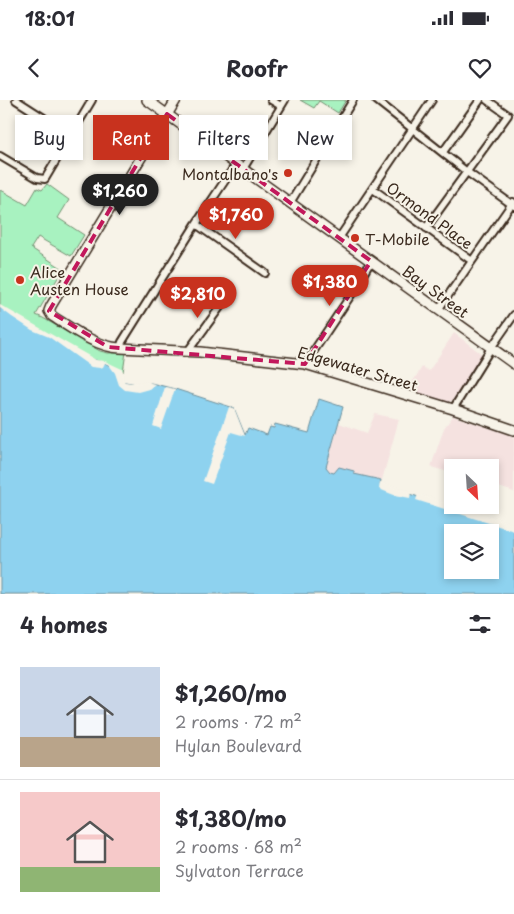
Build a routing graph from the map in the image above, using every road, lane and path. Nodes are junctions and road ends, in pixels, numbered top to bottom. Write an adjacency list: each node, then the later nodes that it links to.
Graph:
1 (16, 100): 13 (street)
2 (92, 100): 16 (street)
3 (147, 100): 12 (street, Bay Street)
4 (176, 100): 12 (street)
5 (271, 100): 11 (street)
6 (353, 100): 20 (street)
7 (376, 100): 14 (street)
8 (432, 100): 14 (street)
9 (480, 100): 15 (street)
10 (487, 100): 18 (street)
11 (283, 103): 17 (street)
12 (167, 114): 17 (street, Bay Street); 31 (street, Edgewater Street)
13 (39, 115)
14 (412, 129): 15 (street); 19 (street)
15 (443, 152): 18 (street)
16 (0, 156)
17 (240, 167): 20 (street, Bay Street); 22 (street)
18 (467, 172): 21 (street); 23 (street)
19 (373, 189): 23 (street, Ormond Place); 24 (street)
20 (290, 203): 24 (street, Bay Street)
21 (513, 204): 25 (street)
22 (196, 224): 27 (street); 31 (street)
23 (426, 228): 25 (street, Ormond Place)
24 (339, 238): 26 (street, Bay Street)
25 (472, 261): 29 (street)
26 (372, 262): 29 (street, Bay Street); 34 (street)
27 (264, 274)
28 (226, 299): 33 (street)
29 (438, 310): 32 (street, Bay Street)
30 (514, 315): 32 (street)
31 (120, 348): 33 (street, Edgewater Street)
32 (491, 348): 35 (street, Bay Street); 36 (street)
33 (188, 351): 34 (street, Edgewater Street)
34 (305, 364): 36 (street, Edgewater Street)
35 (514, 364)
36 (453, 409): 37 (street, Edgewater Street)
37 (514, 430)

